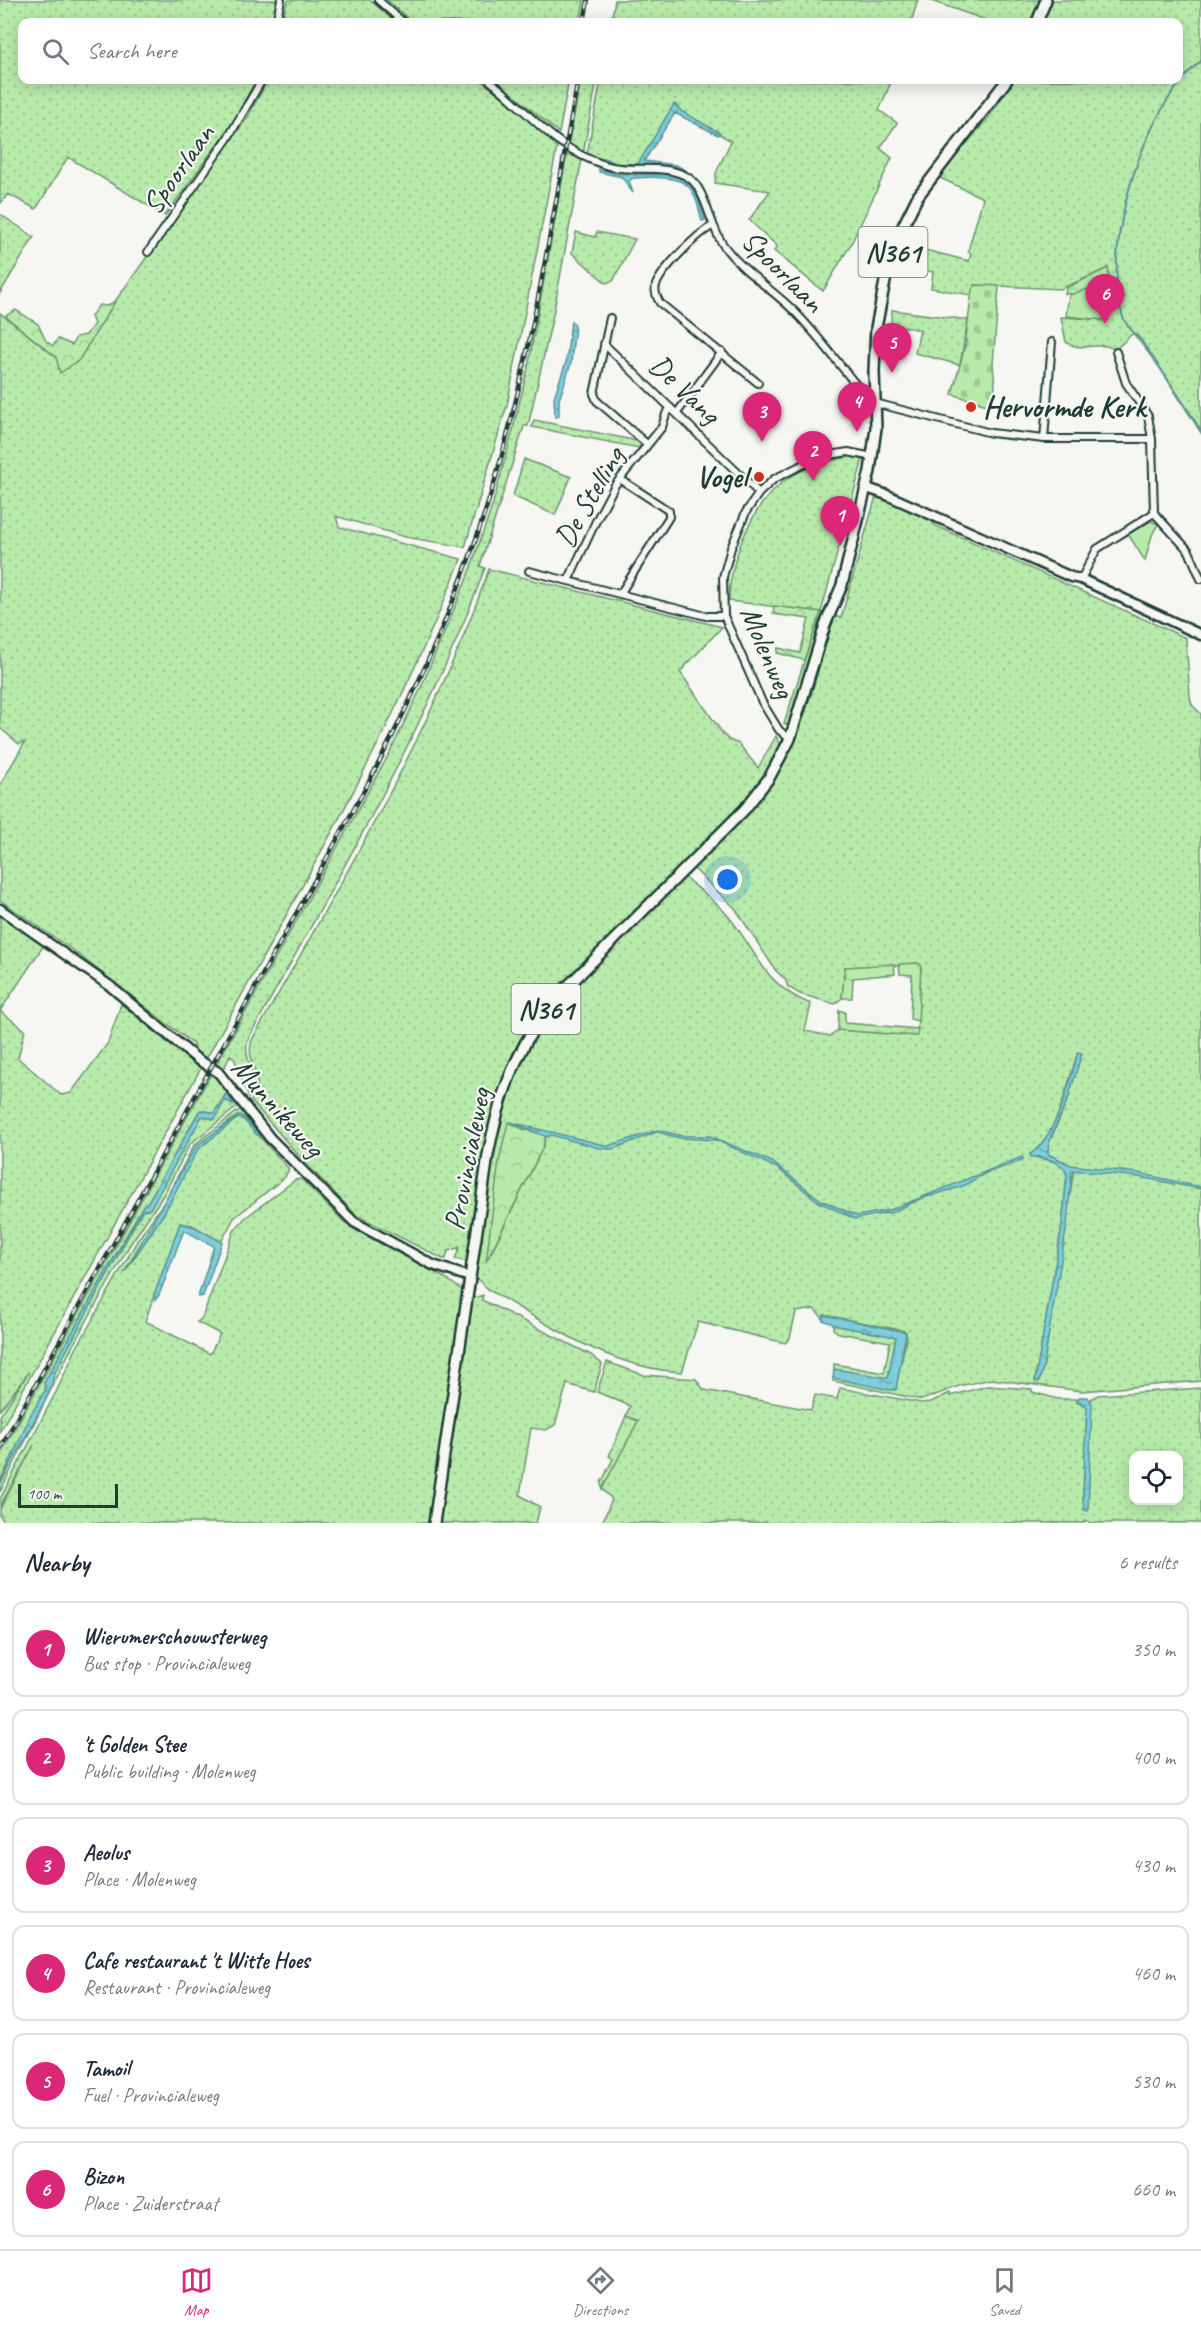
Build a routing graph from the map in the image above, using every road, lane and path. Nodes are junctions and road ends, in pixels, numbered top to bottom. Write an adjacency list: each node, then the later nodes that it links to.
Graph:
1 (281, 0): 4 (street)
2 (378, 0): 5 (street)
3 (1046, 0): 6 (main road)
4 (277, 18)
5 (398, 18)
6 (1039, 18)
7 (260, 84): 11 (street, Spoorlaan)
8 (494, 84): 10 (street, Spoorlaan)
9 (1004, 84): 18 (main road, Provincialeweg / N361)
10 (712, 226): 15 (street); 18 (street, Spoorlaan)
11 (148, 252)
12 (610, 318): 14 (street, De Vang)
13 (1052, 342): 22 (street)
14 (604, 344): 20 (street, De Vang); 24 (street, De Vang)
15 (722, 352): 17 (street); 21 (street)
16 (1116, 352): 23 (street)
17 (758, 383)
18 (874, 392): 19 (main road, Provincialeweg / N361)
19 (875, 403): 22 (street); 25 (main road, Provincialeweg / N361)
20 (671, 408): 21 (street, De Vang); 24 (street, De Stelling)
21 (677, 413): 28 (street, De Vang)
22 (1044, 438): 23 (street)
23 (1152, 439): 29 (street)
24 (647, 444): 26 (street, De Stelling)
25 (873, 457): 27 (main road, Provincialeweg / N361); 28 (street, Molenweg)
26 (620, 479): 33 (street, De Stelling); 34 (street)
27 (867, 488): 31 (street); 37 (main road, Provincialeweg / N361)
28 (759, 493): 35 (street, Molenweg)
29 (1154, 513): 31 (street); 32 (street)
30 (529, 571): 33 (street)
31 (1081, 579): 36 (street)
32 (1201, 579)
33 (568, 581): 34 (street)
34 (620, 594): 35 (street)
35 (723, 616): 37 (street, Molenweg)
36 (1201, 635)
37 (790, 739): 39 (main road, Provincialeweg / N361)
38 (0, 909): 39 (street, Munnikeweg)
39 (470, 1277): 40 (main road, Provincialeweg / N361)
40 (434, 1523)

